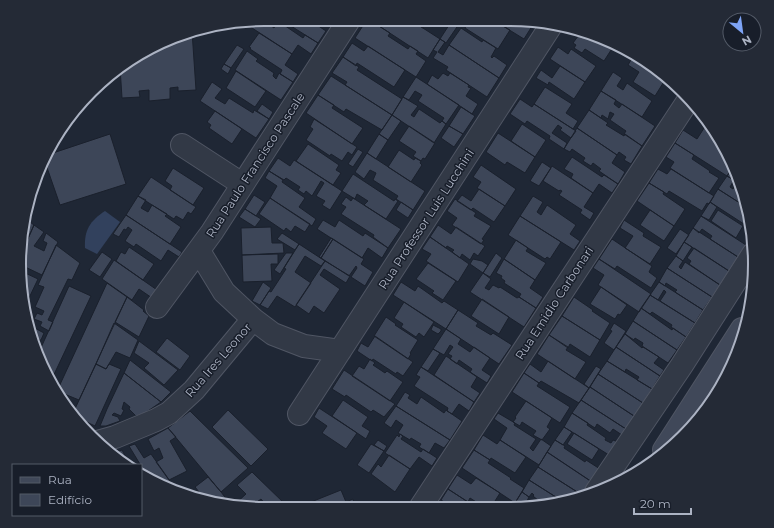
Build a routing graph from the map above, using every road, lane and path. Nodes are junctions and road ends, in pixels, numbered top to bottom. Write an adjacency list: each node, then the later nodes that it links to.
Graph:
1 (345, 26): 5 (street, Rua Paulo Francisco Pascale)
2 (548, 29): 11 (street, Rua Professor Luis Lucchini)
3 (685, 103): 16 (street, Rua Emidio Carbonari)
4 (182, 145): 5 (street)
5 (242, 184): 6 (street, Rua Paulo Francisco Pascale)
6 (199, 250): 8 (street, Rua Paulo Francisco Pascale); 9 (street)
7 (748, 262): 15 (street)
8 (157, 307)
9 (253, 319): 11 (street); 14 (street, Rua Ires Leonor)
10 (736, 339): 13 (main road)
11 (340, 351): 12 (street, Rua Professor Luis Lucchini)
12 (299, 414)
13 (671, 439)
14 (104, 440)
15 (602, 484)
16 (424, 502)

